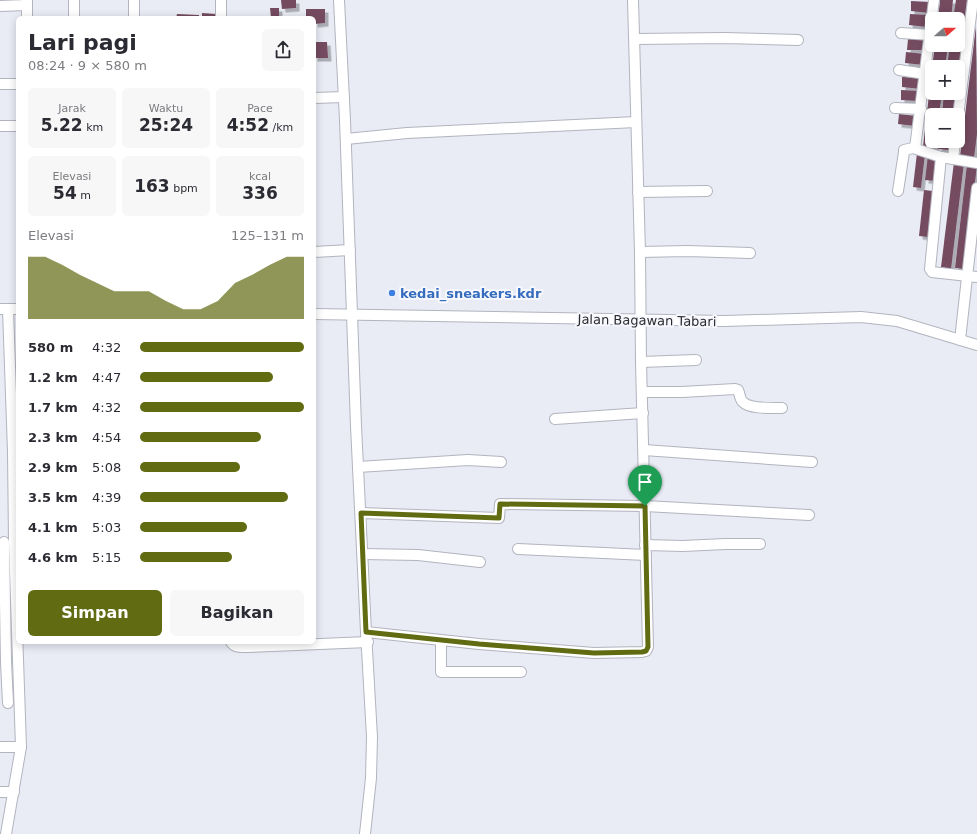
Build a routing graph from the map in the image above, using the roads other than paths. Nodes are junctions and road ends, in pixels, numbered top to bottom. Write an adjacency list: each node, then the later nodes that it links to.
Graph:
1 (74, 0): 12 (street)
2 (134, 0): 13 (street)
3 (221, 0): 14 (street)
4 (339, 0): 23 (street)
5 (633, 0): 17 (street)
6 (934, 0): 10 (street)
7 (973, 0): 26 (street)
8 (27, 3): 9 (street); 11 (street)
9 (0, 6)
10 (933, 12)
11 (27, 16)
12 (74, 16)
13 (134, 16)
14 (221, 16)
15 (901, 33): 16 (street)
16 (925, 35)
17 (635, 39): 18 (street); 28 (street)
18 (798, 40)
19 (899, 70): 20 (street)
20 (925, 74): 27 (street)
21 (0, 84): 22 (street)
22 (16, 84)
23 (344, 97): 24 (street); 31 (street)
24 (316, 98)
25 (895, 108): 27 (street)
26 (959, 108)
27 (920, 109): 32 (street)
28 (636, 122): 31 (street); 40 (street)
29 (0, 126): 30 (street)
30 (16, 126)
31 (346, 138): 41 (street)
32 (915, 148): 34 (street); 39 (street)
33 (954, 148): 35 (street)
34 (941, 157): 35 (street); 45 (street)
35 (953, 159): 36 (street)
36 (977, 164)
37 (977, 188): 45 (street)
38 (707, 191): 40 (street)
39 (898, 191)
40 (638, 192): 43 (street)
41 (350, 250): 42 (street); 48 (street)
42 (316, 252)
43 (640, 252): 44 (street); 49 (street)
44 (750, 253)
45 (972, 276): 50 (street)
46 (9, 309): 54 (street)
47 (316, 314): 48 (street, Jalan Bagawan Tabari)
48 (353, 314): 49 (street, Jalan Bagawan Tabari); 63 (street)
49 (641, 320): 50 (street, Jalan Bagawan Tabari); 53 (street)
50 (960, 340): 51 (street, Jalan Bagawan Tabari)
51 (977, 345)
52 (696, 360): 53 (street)
53 (641, 362): 55 (street)
54 (14, 377): 60 (street)
55 (642, 392): 56 (street); 57 (street)
56 (782, 408)
57 (643, 413): 58 (street); 59 (street)
58 (555, 419)
59 (644, 450): 62 (street); 65 (street)
60 (16, 452): 64 (street)
61 (501, 462): 63 (street)
62 (812, 462)
63 (358, 467): 66 (street)
64 (16, 488): 68 (street)
65 (645, 506): 66 (street); 67 (street); 69 (street)
66 (361, 513): 72 (street)
67 (809, 515)
68 (9, 542): 75 (street); 76 (street)
69 (645, 544): 70 (street); 73 (street)
70 (760, 544)
71 (518, 549): 73 (street)
72 (363, 554): 74 (street); 78 (street)
73 (646, 555): 79 (street)
74 (480, 562)
75 (16, 563)
76 (2, 584): 77 (street)
77 (3, 622): 84 (street)
78 (367, 637): 79 (street); 80 (street); 93 (street)
79 (441, 640): 85 (street)
80 (316, 641)
81 (19, 644): 86 (street)
82 (232, 644): 83 (street)
83 (276, 644)
84 (3, 662): 87 (street)
85 (521, 672)
86 (21, 702): 87 (street); 89 (street)
87 (4, 703)
88 (0, 747): 89 (street)
89 (21, 748): 91 (street)
90 (0, 792): 91 (street)
91 (14, 792): 92 (street)
92 (6, 834)
93 (365, 834)

